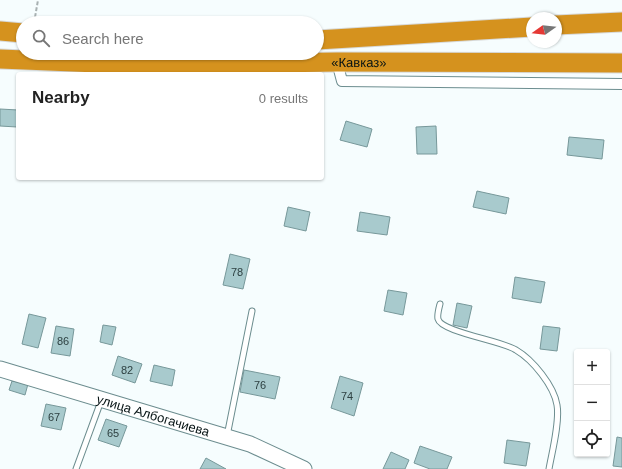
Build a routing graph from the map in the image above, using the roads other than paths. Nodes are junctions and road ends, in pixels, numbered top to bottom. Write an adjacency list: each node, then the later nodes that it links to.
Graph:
1 (622, 22): 2 (highway)
2 (562, 26)
3 (526, 27): 6 (highway, «Кавказ»)
4 (0, 31): 5 (highway)
5 (16, 32)
6 (324, 40)
7 (0, 59): 8 (highway, «Кавказ»)
8 (16, 60)
9 (24, 60): 10 (highway, «Кавказ»)
10 (177, 60)
11 (234, 60): 12 (highway, «Кавказ»)
12 (337, 62): 13 (highway, «Кавказ»); 14 (street)
13 (622, 63)
14 (622, 84)
15 (440, 304): 22 (lane)
16 (252, 311): 19 (lane)
17 (0, 369): 18 (street, улица Албогачиева)
18 (101, 400): 19 (street, улица Албогачиева); 20 (lane)
19 (227, 437): 21 (street, улица Албогачиева)
20 (76, 469)
21 (304, 469)
22 (549, 469)

